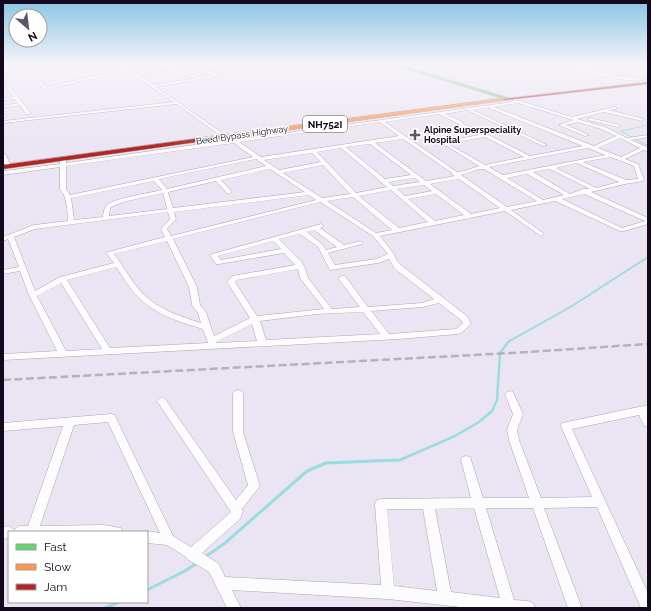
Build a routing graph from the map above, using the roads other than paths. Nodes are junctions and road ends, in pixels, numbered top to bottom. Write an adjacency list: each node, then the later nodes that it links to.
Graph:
1 (10, 91): 5 (street)
2 (160, 92): 8 (street)
3 (483, 92): 7 (main road)
4 (572, 92): 7 (main road, Beed Bypass Highway / NH752I)
5 (16, 98): 6 (street); 9 (street)
6 (3, 99)
7 (511, 100): 11 (street); 18 (main road, Beed Bypass Highway / NH752I); 19 (street)
8 (176, 103): 22 (street); 28 (street)
9 (21, 104): 10 (street); 15 (street)
10 (3, 107)
11 (491, 107): 13 (street); 34 (street)
12 (614, 108): 14 (street)
13 (468, 109): 16 (street); 32 (street)
14 (604, 110): 17 (street); 20 (street)
15 (28, 113)
16 (439, 113): 18 (street); 24 (street)
17 (580, 116): 19 (street); 23 (street)
18 (377, 118): 28 (main road, Beed Bypass Highway / NH752I); 29 (street)
19 (570, 119): 21 (street)
20 (642, 120)
21 (577, 121): 25 (street); 26 (street)
22 (3, 122)
23 (618, 126)
24 (484, 135): 40 (street); 47 (street)
25 (588, 135)
26 (620, 136): 30 (street); 34 (street)
27 (648, 136): 30 (street)
28 (229, 137): 39 (street); 42 (main road, Beed Bypass Highway / NH752I); 45 (main road, Beed Bypass Highway / NH752I)
29 (404, 137): 31 (street); 53 (street)
30 (628, 139): 35 (street)
31 (371, 142): 33 (street); 52 (street)
32 (545, 145)
33 (343, 147): 36 (street); 57 (street)
34 (592, 147): 38 (street); 40 (street)
35 (647, 149): 41 (street)
36 (313, 152): 39 (street); 44 (street)
37 (3, 155): 45 (street)
38 (612, 155): 41 (street); 43 (street)
39 (259, 158): 46 (street); 55 (street)
40 (529, 158): 47 (street)
41 (621, 159): 58 (street)
42 (63, 161): 45 (main road, Beed Bypass Highway / NH752I); 49 (street); 69 (street)
43 (578, 162): 48 (street); 58 (street)
44 (325, 163): 50 (street); 67 (street)
45 (4, 165)
46 (271, 167): 50 (street); 56 (street)
47 (484, 167): 53 (street); 54 (street)
48 (551, 167): 51 (street); 61 (street)
49 (3, 172)
50 (278, 172): 66 (street)
51 (528, 172): 54 (street); 68 (street)
52 (417, 176): 57 (street); 59 (street)
53 (457, 176): 59 (street); 74 (street)
54 (502, 177): 73 (street)
55 (155, 178): 62 (street); 69 (street)
56 (217, 179): 62 (street); 63 (street)
57 (384, 181): 60 (street)
58 (625, 182): 61 (street)
59 (426, 183): 60 (street); 64 (street)
60 (392, 188): 67 (street); 70 (street)
61 (594, 189): 65 (street)
62 (165, 190): 75 (street); 77 (street)
63 (229, 192)
64 (438, 192): 70 (street); 76 (street)
65 (583, 192): 68 (street); 78 (street)
66 (311, 193): 72 (street); 75 (street)
67 (355, 195): 72 (street); 81 (street)
68 (568, 195): 71 (street)
69 (68, 197): 79 (street)
70 (403, 198): 80 (street)
71 (556, 199): 73 (street); 78 (street)
72 (322, 200): 84 (street); 86 (street)
73 (541, 202): 74 (street)
74 (505, 209): 76 (street); 83 (street)
75 (171, 211): 77 (street); 86 (street)
76 (469, 216): 80 (street)
77 (106, 219): 79 (street)
78 (648, 221)
79 (71, 223): 85 (street)
80 (433, 223): 81 (street)
81 (398, 230): 84 (street)
82 (301, 231): 87 (street); 89 (street); 91 (street)
83 (541, 234)
84 (375, 236): 92 (street)
85 (7, 238): 95 (street)
86 (168, 238): 93 (street); 104 (street)
87 (274, 238): 90 (street); 90 (street)
88 (360, 243): 89 (street)
89 (343, 248): 91 (street)
90 (287, 250): 94 (street)
91 (325, 252): 92 (street)
92 (392, 255): 100 (street)
93 (119, 264): 98 (street); 104 (street)
94 (300, 266): 102 (street); 103 (street)
95 (22, 268): 96 (street); 99 (street)
96 (3, 272)
97 (342, 278): 101 (street)
98 (63, 279): 99 (street); 108 (street)
99 (33, 295): 109 (street)
100 (440, 300): 101 (street); 105 (street)
101 (366, 309): 102 (street); 105 (street)
102 (330, 311): 103 (street)
103 (255, 318): 106 (street); 107 (street)
104 (207, 327): 106 (street)
105 (386, 336): 107 (street)
106 (213, 343): 107 (street); 108 (street)
107 (262, 343)
108 (108, 352): 109 (street)
109 (62, 354): 110 (street)
110 (3, 357)
111 (238, 393): 123 (street)
112 (510, 394): 121 (street)
113 (162, 400): 123 (street)
114 (645, 409): 116 (street); 119 (street)
115 (70, 422): 117 (street); 124 (street); 128 (street)
116 (648, 423)
117 (3, 427)
118 (466, 460): 120 (street)
119 (600, 502): 121 (street); 137 (street)
120 (478, 503): 121 (street); 122 (street); 133 (street)
121 (536, 503): 136 (street)
122 (428, 504): 131 (street); 132 (street)
123 (236, 508): 129 (street)
124 (32, 531)
125 (68, 531): 126 (street)
126 (110, 531)
127 (148, 537): 128 (street)
128 (169, 540): 129 (street)
129 (192, 556): 130 (street)
130 (222, 583): 131 (street); 134 (street)
131 (388, 592): 132 (street)
132 (445, 599): 133 (street)
133 (509, 606): 135 (street)
134 (234, 608)
135 (528, 608)
136 (575, 608)
137 (648, 608)

